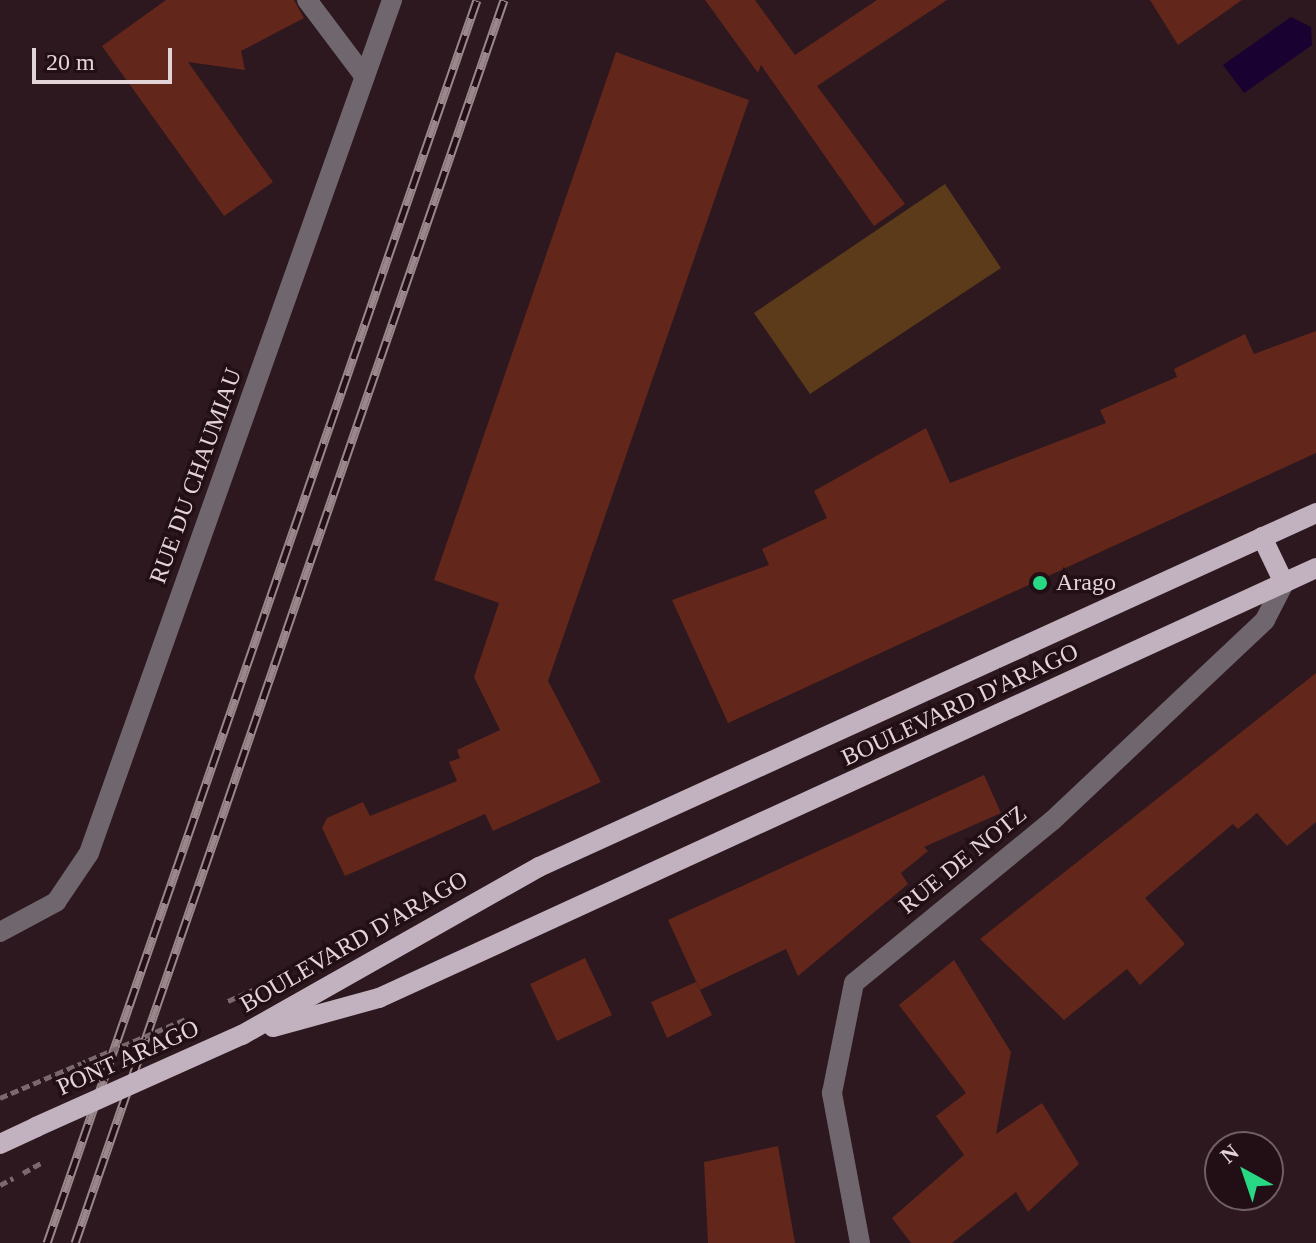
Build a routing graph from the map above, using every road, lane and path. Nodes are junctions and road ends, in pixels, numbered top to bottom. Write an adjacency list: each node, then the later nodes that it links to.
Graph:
1 (307, 0): 3 (street)
2 (392, 0): 3 (street, RUE DU CHAUMIAU)
3 (365, 77): 8 (street, RUE DU CHAUMIAU)
4 (1316, 513): 5 (main road, BOULEVARD D'ARAGO)
5 (1262, 537): 7 (main road); 12 (main road, BOULEVARD D'ARAGO)
6 (1316, 568): 7 (main road, BOULEVARD D'ARAGO)
7 (1284, 583): 12 (main road, BOULEVARD D'ARAGO); 15 (street, RUE DE NOTZ)
8 (0, 932)
9 (253, 990): 10 (path, bridge)
10 (211, 1008)
11 (197, 1014): 13 (path, bridge)
12 (242, 1035): 14 (main road, PONT ARAGO, bridge)
13 (0, 1098)
14 (0, 1144)
15 (860, 1243)

